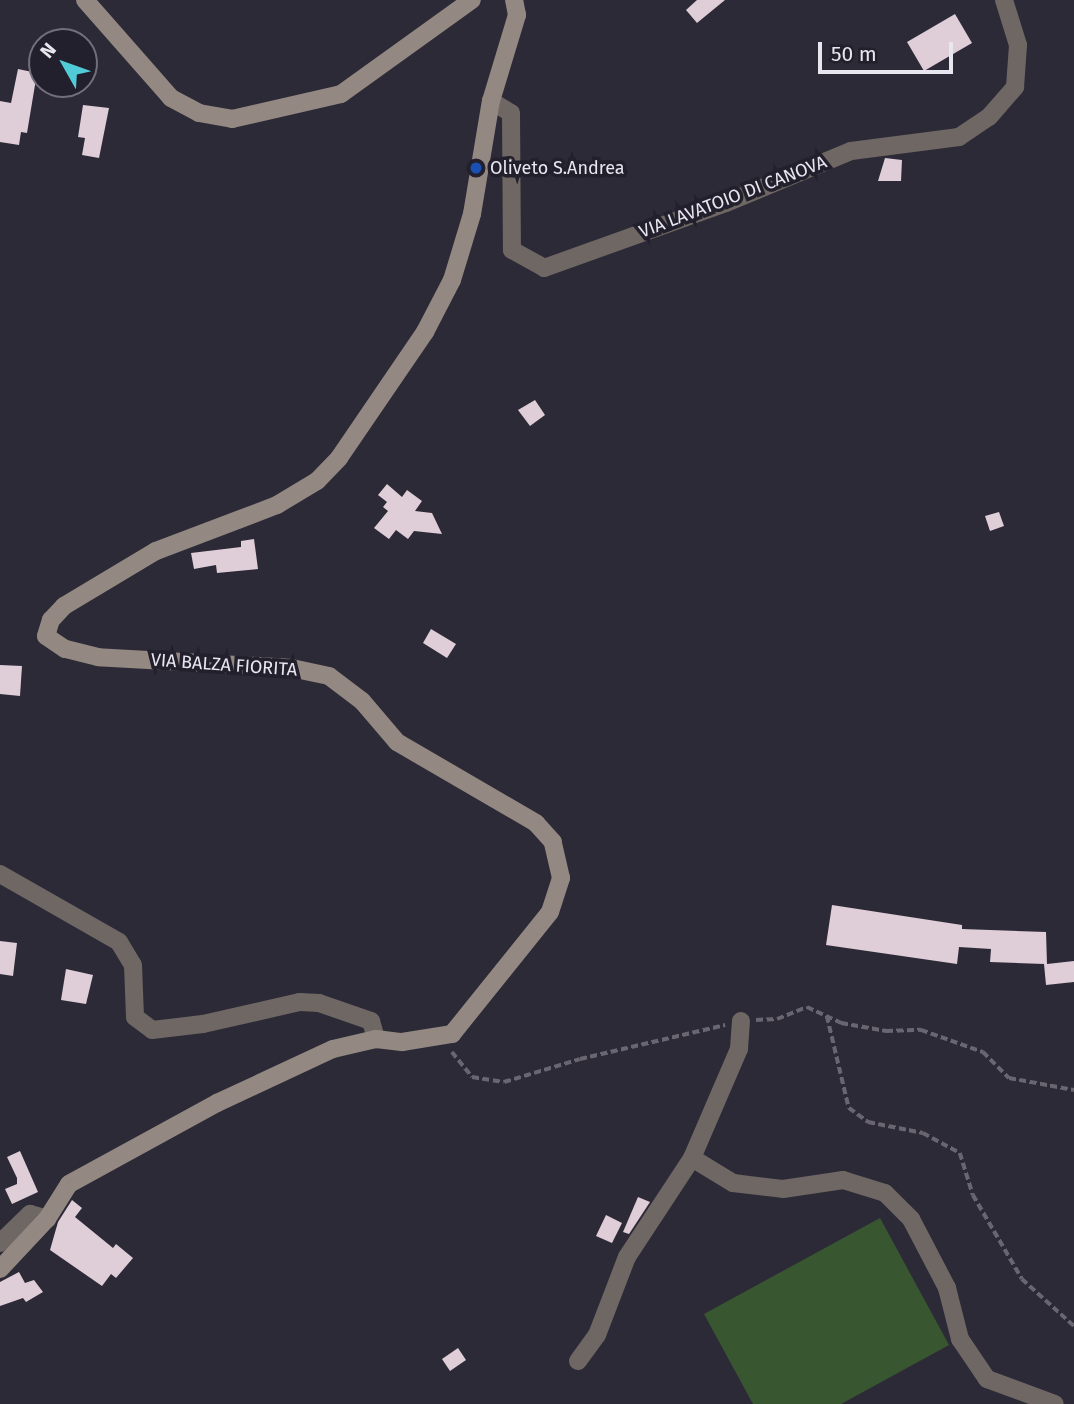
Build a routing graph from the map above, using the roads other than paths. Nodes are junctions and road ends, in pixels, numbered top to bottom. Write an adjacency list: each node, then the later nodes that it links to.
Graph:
1 (85, 0): 2 (street)
2 (472, 0)
3 (514, 0): 5 (street, VIA BALZA FIORITA)
4 (1004, 0): 5 (street, VIA LAVATOIO DI CANOVA)
5 (491, 101): 8 (street, VIA BALZA FIORITA)
6 (0, 874): 8 (street)
7 (741, 1021): 9 (street)
8 (376, 1039): 10 (street, VIA BALZA FIORITA)
9 (692, 1158): 13 (street); 14 (street)
10 (47, 1219): 11 (street); 12 (street, VIA BALZA FIORITA)
11 (0, 1243)
12 (0, 1269)
13 (578, 1361)
14 (1055, 1404)

